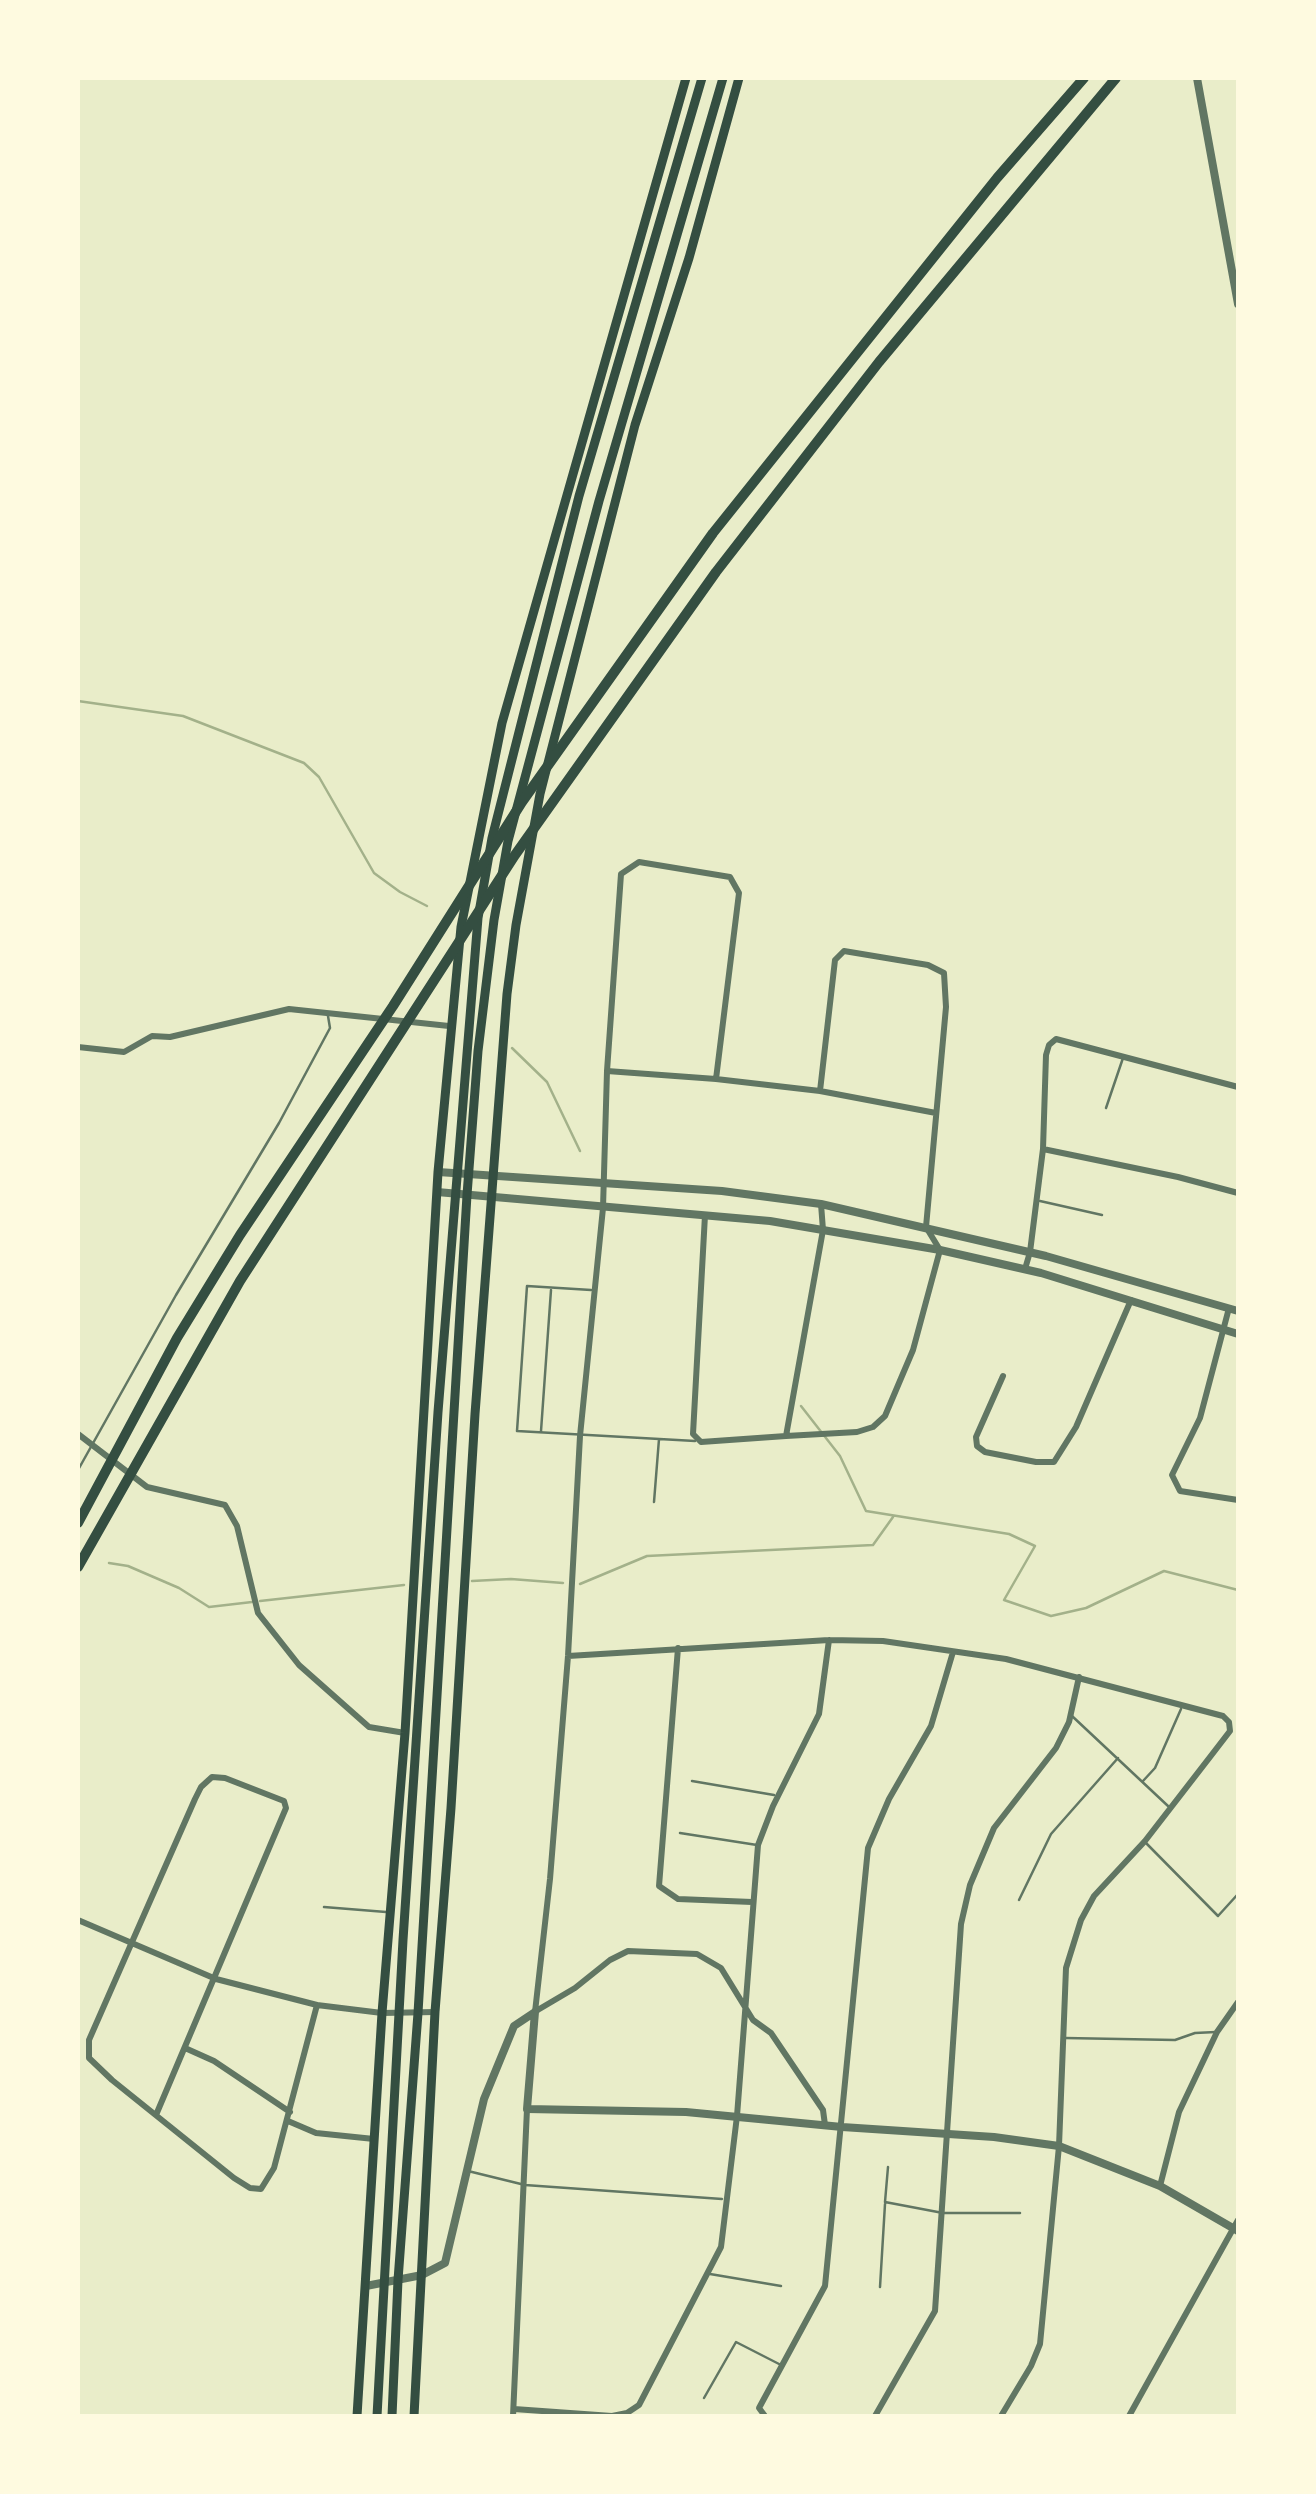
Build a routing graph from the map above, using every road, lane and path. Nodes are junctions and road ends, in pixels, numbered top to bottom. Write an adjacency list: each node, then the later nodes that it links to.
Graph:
1 (686, 78): 10 (main road)
2 (702, 78): 21 (main road)
3 (723, 78): 22 (main road)
4 (739, 78): 23 (main road)
5 (1084, 78): 57 (highway)
6 (1116, 78): 58 (highway)
7 (1197, 78): 8 (street)
8 (1238, 304)
9 (328, 1014): 10 (street); 11 (street); 53 (lane)
10 (450, 1026): 20 (main road)
11 (78, 1047)
12 (1124, 1054): 15 (street); 17 (lane); 19 (street)
13 (606, 1071): 14 (street); 14 (street); 24 (street)
14 (716, 1078): 16 (street)
15 (1238, 1086)
16 (820, 1091): 18 (street); 18 (street)
17 (1106, 1108)
18 (936, 1113): 35 (street)
19 (1043, 1149): 27 (street); 30 (street)
20 (438, 1172): 21 (street); 25 (main road)
21 (456, 1173): 22 (street); 26 (main road)
22 (469, 1174): 23 (street); 28 (main road)
23 (494, 1176): 24 (street); 29 (main road)
24 (601, 1182): 31 (street); 32 (street)
25 (437, 1192): 26 (street); 66 (main road)
26 (455, 1194): 28 (street); 89 (main road)
27 (1238, 1194)
28 (467, 1195): 29 (street); 90 (main road)
29 (493, 1198): 32 (street); 86 (main road)
30 (1037, 1200): 34 (lane); 38 (street)
31 (821, 1204): 35 (street); 36 (street)
32 (603, 1208): 33 (street); 41 (street)
33 (705, 1215): 36 (street); 52 (street)
34 (1102, 1215)
35 (926, 1226): 37 (street); 38 (street)
36 (823, 1230): 37 (street); 50 (street)
37 (940, 1250): 39 (street); 50 (street)
38 (1030, 1252): 39 (street); 43 (street)
39 (1026, 1268): 42 (street)
40 (551, 1288): 41 (lane); 47 (lane); 47 (lane)
41 (594, 1290): 49 (street)
42 (1131, 1300): 44 (street); 46 (street)
43 (1234, 1309): 44 (street)
44 (1224, 1329): 45 (street); 55 (street)
45 (1238, 1334)
46 (1003, 1376)
47 (541, 1433): 49 (lane)
48 (78, 1434): 53 (street)
49 (580, 1436): 51 (lane); 62 (street)
50 (786, 1436): 52 (street)
51 (659, 1438): 52 (lane); 56 (lane)
52 (701, 1442)
53 (92, 1447): 54 (lane); 66 (street)
54 (78, 1470)
55 (1238, 1500)
56 (654, 1502)
57 (78, 1523)
58 (78, 1567)
59 (828, 1640): 60 (street); 61 (street); 70 (street)
60 (678, 1648): 62 (street); 77 (street)
61 (952, 1652): 63 (street); 99 (street)
62 (568, 1656): 87 (street)
63 (1079, 1676): 64 (street); 65 (street)
64 (1182, 1705): 69 (lane); 71 (street)
65 (1070, 1714): 67 (lane); 100 (street)
66 (406, 1733): 79 (main road)
67 (1118, 1758): 69 (lane); 76 (lane)
68 (692, 1780): 70 (lane)
69 (1142, 1782): 71 (lane)
70 (778, 1795): 74 (street)
71 (1170, 1807): 73 (street)
72 (680, 1834): 74 (lane)
73 (1145, 1841): 75 (lane); 92 (street)
74 (758, 1846): 77 (street)
75 (1238, 1894)
76 (1019, 1900)
77 (752, 1902): 84 (street)
78 (324, 1907): 79 (lane)
79 (393, 1912): 88 (main road)
80 (78, 1920): 81 (street)
81 (132, 1942): 82 (street); 82 (street); 95 (street)
82 (216, 1978): 85 (street); 93 (street)
83 (1238, 2003): 91 (street)
84 (744, 2004): 87 (street); 97 (street); 98 (street)
85 (317, 2005): 88 (street); 96 (street)
86 (435, 2012): 90 (street); 113 (main road)
87 (536, 2012): 94 (street); 104 (street)
88 (382, 2013): 89 (street); 101 (main road)
89 (400, 2013): 90 (street); 115 (main road)
90 (418, 2013): 114 (main road)
91 (1218, 2032): 92 (lane); 106 (street)
92 (1061, 2038): 102 (street)
93 (186, 2048): 95 (street); 96 (street)
94 (527, 2109): 97 (street); 105 (street)
95 (156, 2116): 96 (street)
96 (289, 2116): 101 (street)
97 (738, 2116): 98 (street); 107 (street)
98 (825, 2125): 99 (street)
99 (842, 2128): 100 (street); 119 (street)
100 (946, 2133): 102 (street); 109 (street)
101 (375, 2139): 116 (main road)
102 (1059, 2146): 106 (street); 128 (street)
103 (888, 2167): 108 (lane)
104 (466, 2170): 105 (lane); 113 (street)
105 (525, 2186): 107 (lane); 121 (street)
106 (1160, 2186): 111 (street)
107 (727, 2200): 112 (street)
108 (885, 2202): 109 (lane); 118 (lane)
109 (943, 2213): 110 (lane); 127 (street)
110 (1020, 2213)
111 (1237, 2226): 129 (street)
112 (708, 2274): 117 (lane); 121 (street)
113 (422, 2275): 114 (street); 125 (main road)
114 (398, 2280): 115 (street); 124 (main road)
115 (384, 2282): 116 (street); 123 (main road)
116 (366, 2286): 122 (main road)
117 (781, 2286)
118 (880, 2288)
119 (782, 2366): 120 (lane); 126 (street)
120 (704, 2398)
121 (514, 2413)
122 (358, 2416)
123 (378, 2416)
124 (392, 2416)
125 (414, 2416)
126 (764, 2416)
127 (875, 2416)
128 (1001, 2416)
129 (1128, 2416)

